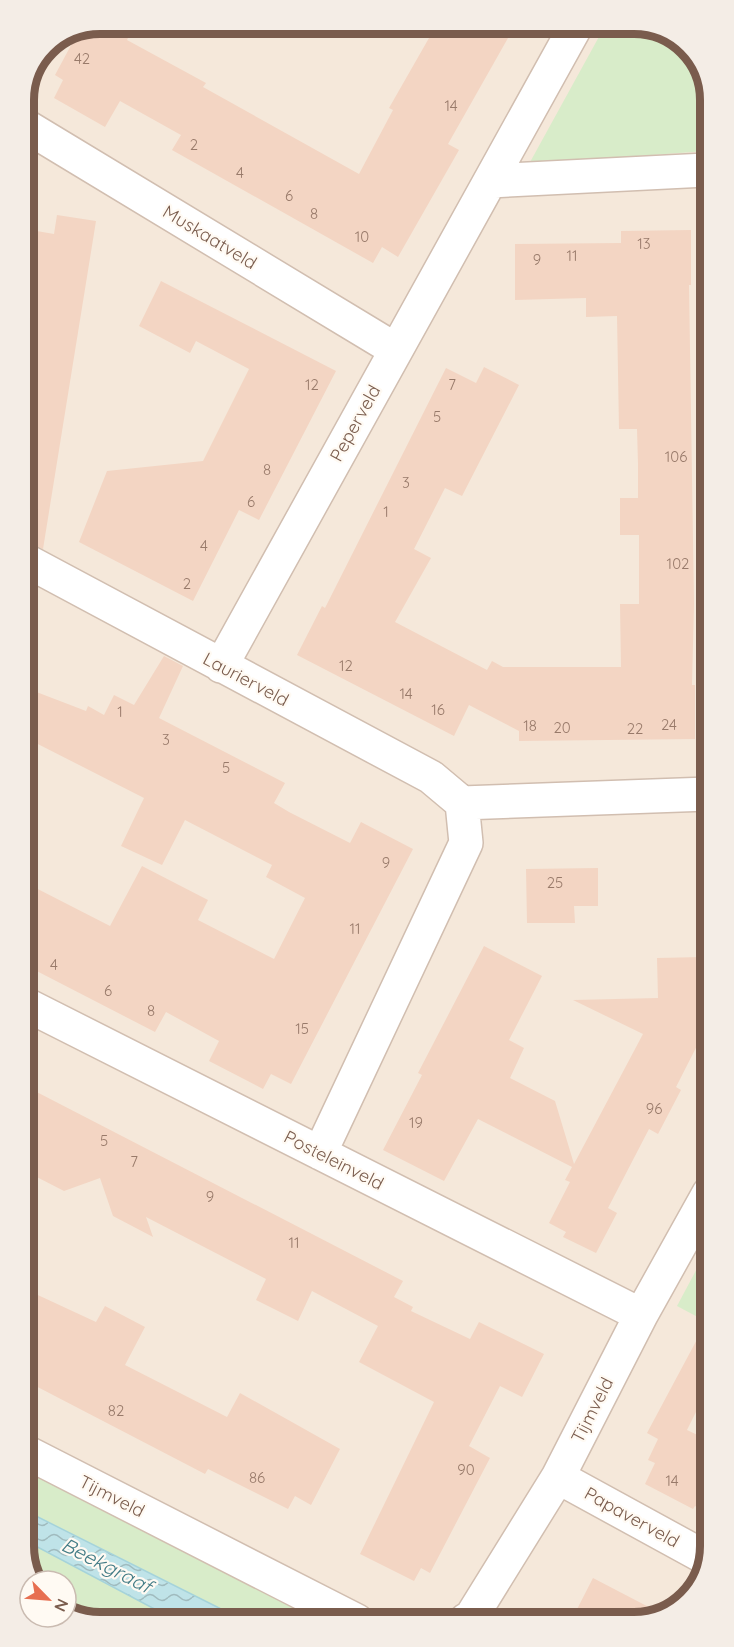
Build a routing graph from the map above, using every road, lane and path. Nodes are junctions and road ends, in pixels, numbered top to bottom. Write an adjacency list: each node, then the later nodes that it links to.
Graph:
1 (571, 35): 4 (street, Peperveld)
2 (35, 132): 5 (street, Muskaatveld)
3 (700, 170): 4 (street)
4 (490, 181): 5 (street, Peperveld)
5 (396, 350): 7 (street, Peperveld)
6 (35, 565): 7 (street, Laurierveld)
7 (221, 666): 9 (street, Laurierveld)
8 (700, 794): 9 (street)
9 (462, 803): 11 (street)
10 (35, 1009): 11 (street, Posteleinveld)
11 (320, 1153): 13 (street, Posteleinveld)
12 (700, 1208): 13 (street, Tijmveld)
13 (641, 1315): 15 (street, Tijmveld)
14 (35, 1457): 17 (street, Tijmveld)
15 (558, 1477): 16 (street, Papaverveld); 18 (street, Tijmveld)
16 (699, 1554)
17 (339, 1612)
18 (474, 1612)

